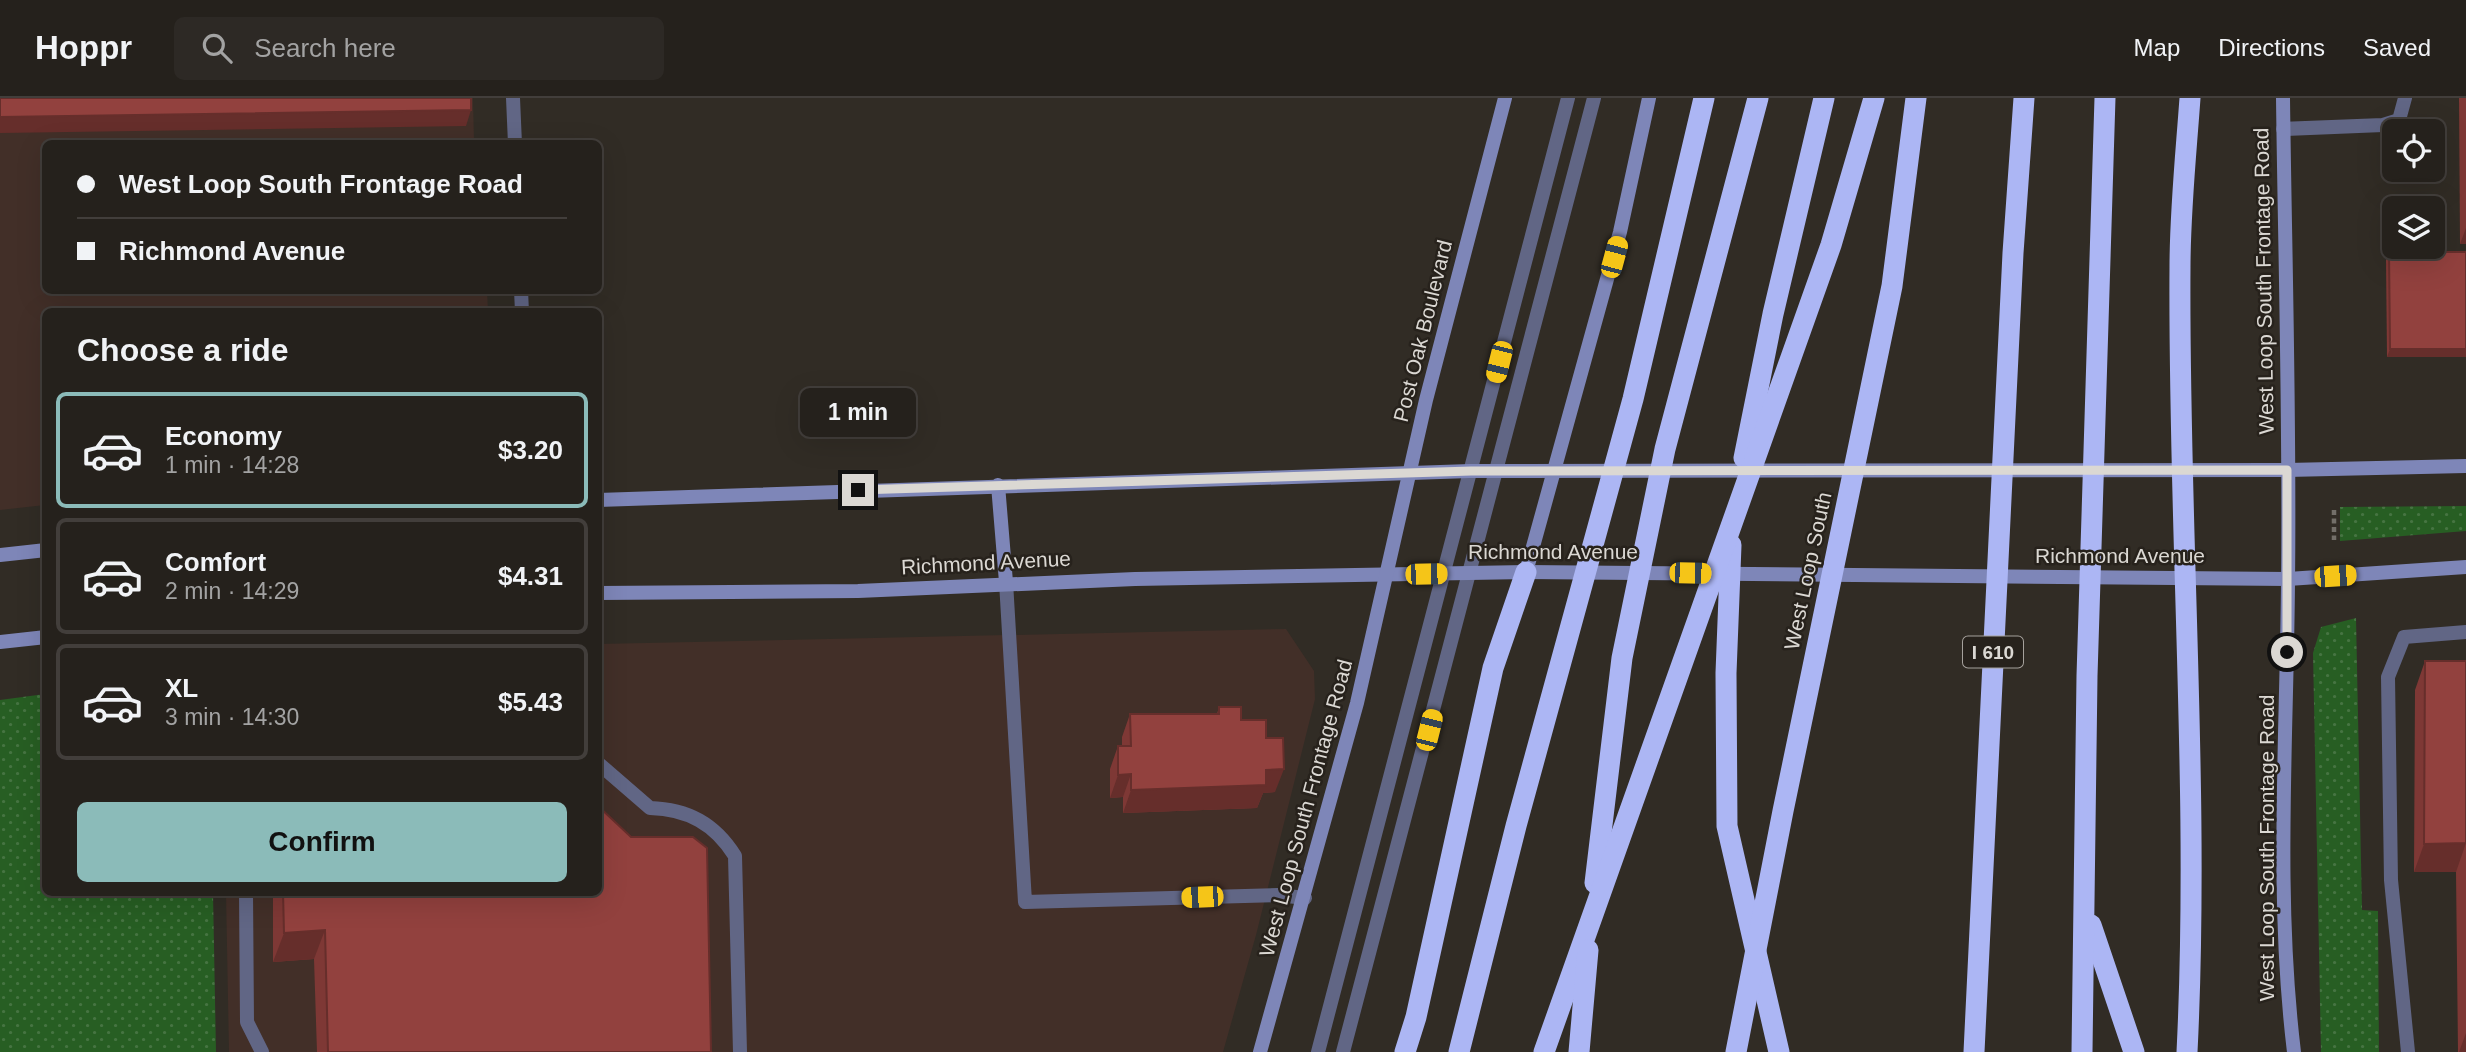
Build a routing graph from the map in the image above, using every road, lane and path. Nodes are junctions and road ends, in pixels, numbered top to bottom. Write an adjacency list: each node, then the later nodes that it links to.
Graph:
1 (513, 98): 17 (lane)
2 (1505, 98): 23 (main road, Post Oak Boulevard)
3 (1568, 98): 21 (lane)
4 (1594, 98): 22 (lane)
5 (1649, 98): 19 (main road)
6 (1704, 98): 51 (highway)
7 (1758, 98): 53 (highway)
8 (1824, 98): 55 (highway)
9 (1874, 98): 52 (highway)
10 (1916, 98): 54 (highway, West Loop South)
11 (2024, 98): 56 (highway, I 610)
12 (2105, 98): 44 (highway)
13 (2190, 98): 59 (highway)
14 (2283, 98): 16 (main road, West Loop South Frontage Road)
15 (2405, 98): 16 (lane)
16 (2283, 129): 20 (main road, West Loop South Frontage Road)
17 (515, 140)
18 (2466, 466): 20 (main road)
19 (1557, 470): 20 (main road); 22 (main road); 31 (main road)
20 (2287, 470): 35 (main road, West Loop South Frontage Road)
21 (1471, 471): 22 (main road); 23 (main road); 32 (lane)
22 (1495, 471): 33 (lane)
23 (1410, 473): 24 (main road); 34 (main road, Post Oak Boulevard)
24 (998, 485): 25 (main road); 36 (main road)
25 (602, 500)
26 (2334, 510): 27 (path)
27 (2334, 540)
28 (42, 550): 29 (main road)
29 (0, 555)
30 (2466, 567): 35 (main road, Richmond Avenue)
31 (1526, 572): 33 (main road, Richmond Avenue); 35 (main road, Richmond Avenue); 50 (highway)
32 (1446, 573): 33 (main road, Richmond Avenue); 34 (main road, Richmond Avenue); 48 (lane)
33 (1468, 573): 49 (lane)
34 (1387, 575): 36 (main road, Richmond Avenue); 43 (main road, West Loop South Frontage Road)
35 (2288, 579): 60 (main road, West Loop South Frontage Road)
36 (1006, 582): 37 (main road, Richmond Avenue); 43 (lane)
37 (602, 593)
38 (2466, 632): 61 (lane)
39 (42, 637): 40 (main road)
40 (0, 642)
41 (602, 766): 46 (lane)
42 (246, 896): 45 (lane)
43 (1305, 898): 47 (main road, West Loop South Frontage Road)
44 (2085, 907): 57 (highway); 58 (highway)
45 (262, 1052)
46 (740, 1052)
47 (1260, 1052)
48 (1318, 1052)
49 (1343, 1052)
50 (1405, 1052)
51 (1459, 1052)
52 (1544, 1052)
53 (1579, 1052)
54 (1736, 1052)
55 (1779, 1052)
56 (1973, 1052)
57 (2082, 1052)
58 (2134, 1052)
59 (2187, 1052)
60 (2294, 1052)
61 (2408, 1052)

